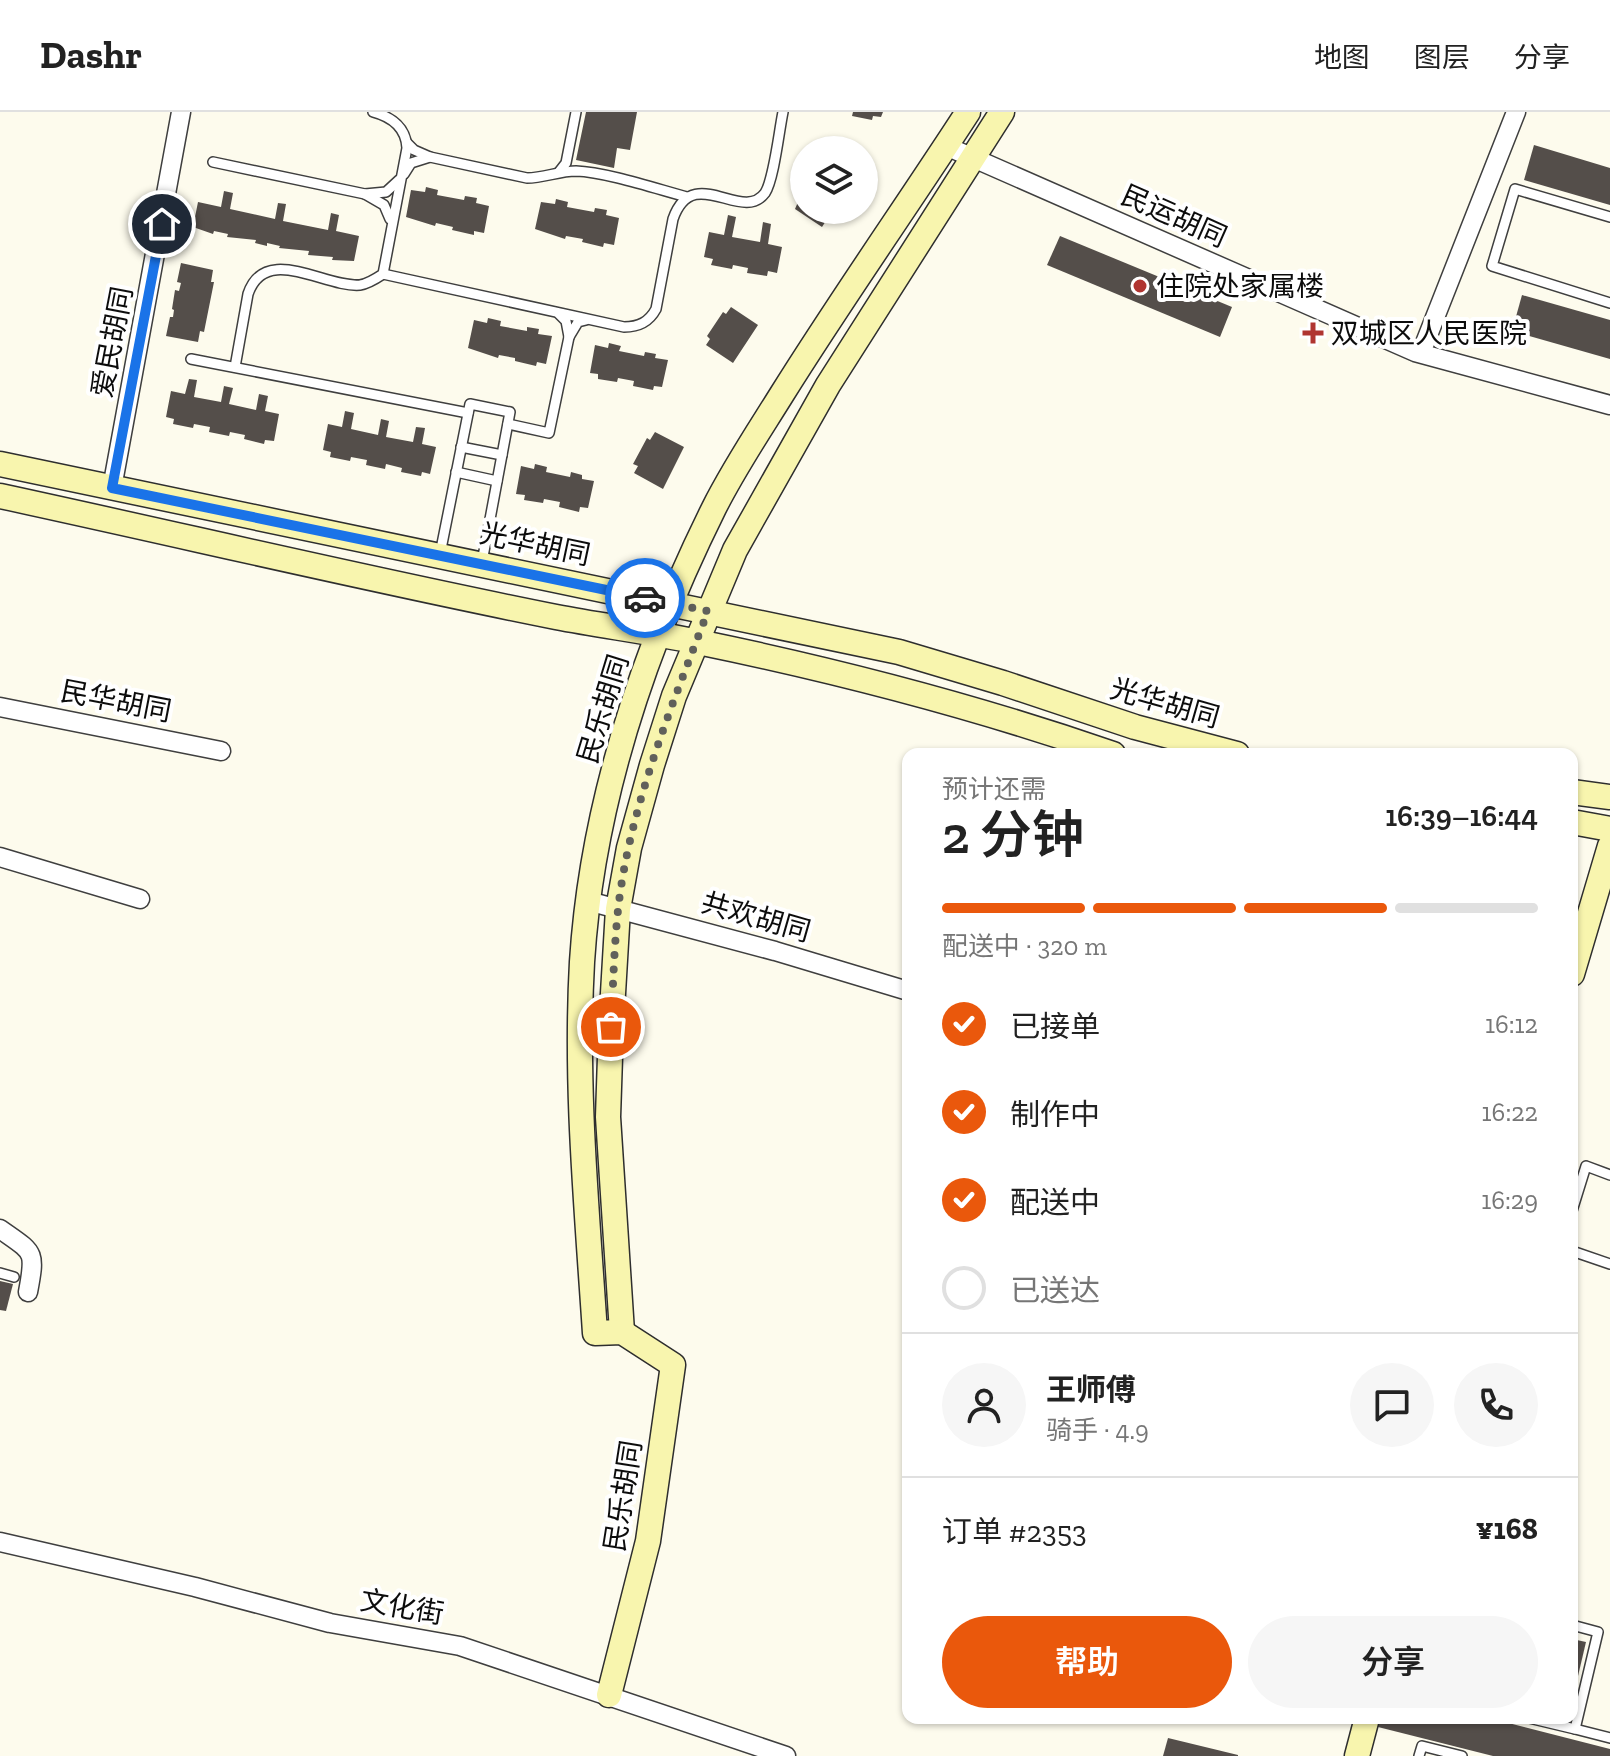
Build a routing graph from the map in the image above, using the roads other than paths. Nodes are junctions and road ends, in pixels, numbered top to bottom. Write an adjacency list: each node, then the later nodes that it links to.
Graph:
1 (181, 112): 37 (street, 爱民胡同)
2 (373, 112): 8 (lane)
3 (576, 112): 13 (lane)
4 (783, 112): 17 (lane)
5 (968, 112): 9 (street, 民乐胡同)
6 (1002, 112): 11 (street)
7 (1516, 112): 26 (street)
8 (407, 139): 10 (lane); 14 (lane)
9 (946, 146): 11 (street, 民运胡同); 41 (street, 民乐胡同)
10 (430, 157): 13 (lane); 14 (lane)
11 (973, 158): 26 (street, 民运胡同); 42 (street)
12 (213, 162): 16 (lane)
13 (559, 172): 15 (lane)
14 (401, 178): 16 (lane); 19 (lane)
15 (653, 188): 17 (lane); 20 (lane)
16 (365, 194): 19 (lane)
17 (687, 197): 20 (lane)
18 (1610, 217): 22 (lane)
19 (391, 229): 21 (lane)
20 (666, 255): 24 (lane)
21 (383, 274): 23 (lane); 28 (lane)
22 (1610, 303)
23 (552, 310): 24 (lane); 25 (lane)
24 (589, 319): 25 (lane)
25 (569, 337): 31 (lane)
26 (1421, 353): 29 (street, 民运胡同)
27 (191, 359): 28 (lane)
28 (235, 367): 30 (lane)
29 (1610, 405)
30 (468, 413): 31 (lane); 32 (lane)
31 (508, 424): 33 (lane)
32 (461, 447): 33 (lane); 35 (lane)
33 (502, 455): 36 (lane)
34 (0, 464): 37 (street, 光华胡同)
35 (456, 472): 36 (lane); 39 (lane)
36 (497, 481): 40 (lane)
37 (112, 488): 39 (street, 光华胡同)
38 (0, 496): 43 (street)
39 (440, 554): 40 (street, 光华胡同)
40 (481, 563): 41 (street, 光华胡同)
41 (671, 603): 42 (street, 光华胡同); 43 (street, 民乐胡同)
42 (708, 611): 44 (street); 47 (street, 光华胡同)
43 (658, 635): 44 (street); 56 (street, 民乐胡同)
44 (696, 642): 46 (street); 57 (street)
45 (0, 707): 48 (street, 民华胡同)
46 (1096, 748)
47 (1214, 748)
48 (221, 751)
49 (1578, 793): 50 (street)
50 (1610, 797)
51 (1578, 823): 52 (street)
52 (1610, 829)
53 (1610, 846): 58 (street)
54 (0, 857): 55 (street)
55 (140, 899)
56 (588, 901): 57 (street, 共欢胡同); 68 (street, 民乐胡同)
57 (618, 909): 59 (street, 共欢胡同); 68 (street)
58 (1578, 954)
59 (902, 989)
60 (1610, 1175): 61 (lane)
61 (1578, 1192)
62 (0, 1229): 67 (street)
63 (1578, 1253): 64 (lane)
64 (1610, 1264)
65 (0, 1273): 66 (lane)
66 (14, 1277)
67 (28, 1292)
68 (622, 1332): 73 (street, 民乐胡同)
69 (0, 1542): 73 (street, 文化街)
70 (1578, 1627): 72 (lane)
71 (1578, 1685): 72 (lane)
72 (1585, 1687): 74 (lane)
73 (609, 1695): 81 (street, 文化街)
74 (1578, 1716)
75 (1366, 1724): 80 (street)
76 (1554, 1724): 78 (lane)
77 (1576, 1724): 78 (lane)
78 (1575, 1729): 79 (lane)
79 (1610, 1738)
80 (1361, 1755)
81 (786, 1756)
82 (1419, 1756): 83 (lane)
83 (1462, 1756)

